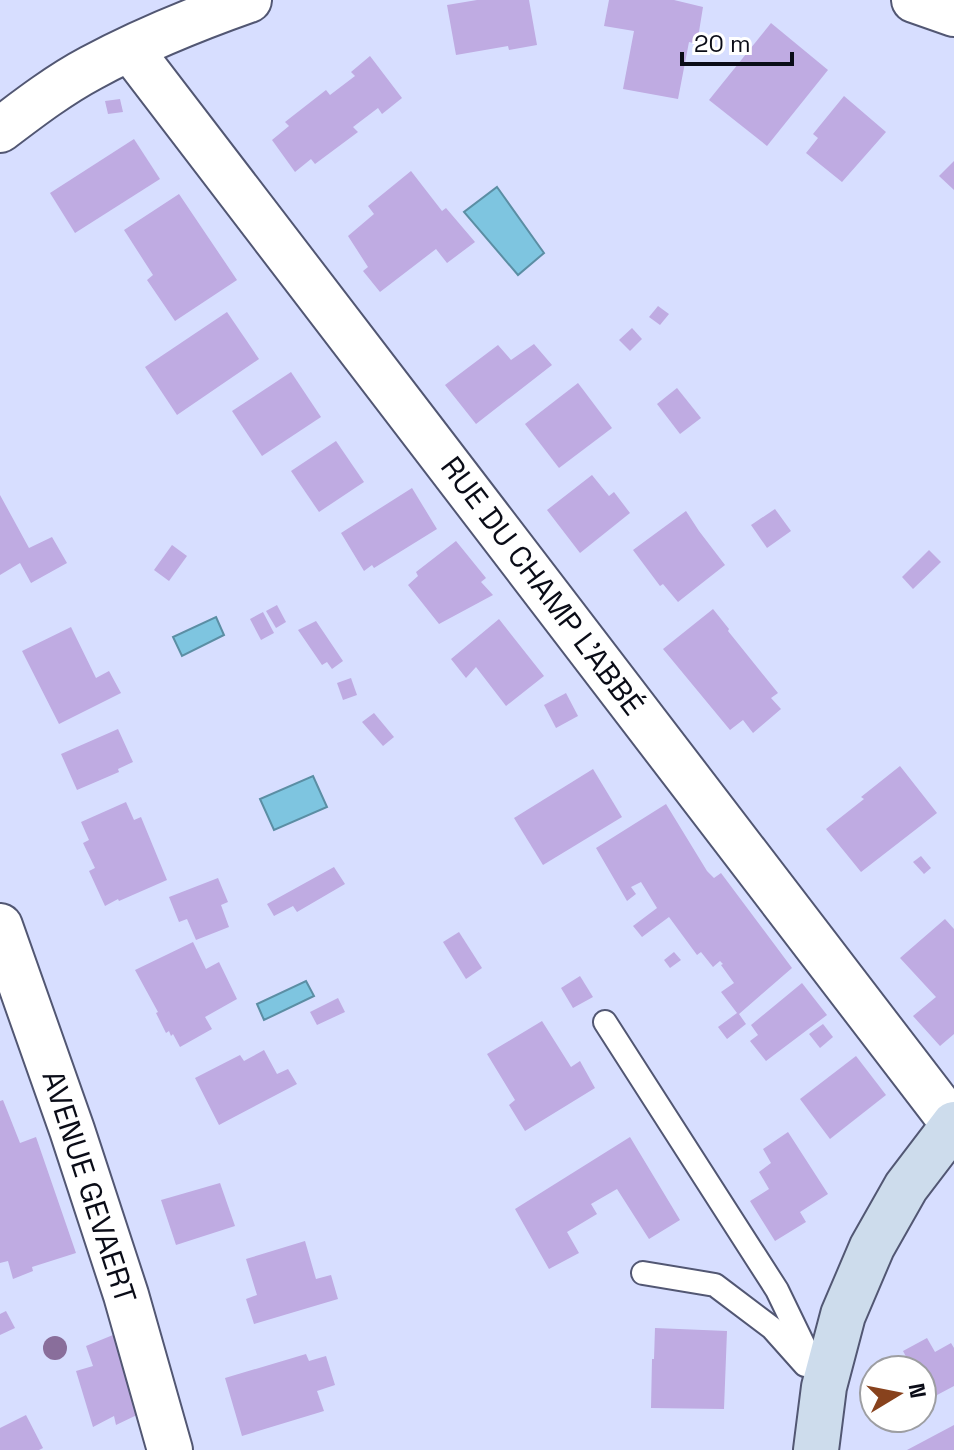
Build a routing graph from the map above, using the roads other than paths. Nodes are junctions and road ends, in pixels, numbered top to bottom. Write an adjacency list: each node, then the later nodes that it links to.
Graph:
1 (249, 0): 4 (street)
2 (914, 0): 3 (street)
3 (954, 14)
4 (130, 49): 5 (street); 8 (street, RUE DU CHAMP L'ABBÉ)
5 (0, 130)
6 (0, 926): 11 (street, AVENUE GEVAERT)
7 (605, 1022): 10 (lane)
8 (954, 1124): 10 (main road)
9 (643, 1273): 10 (lane)
10 (824, 1387): 12 (main road)
11 (170, 1450)
12 (816, 1450)

